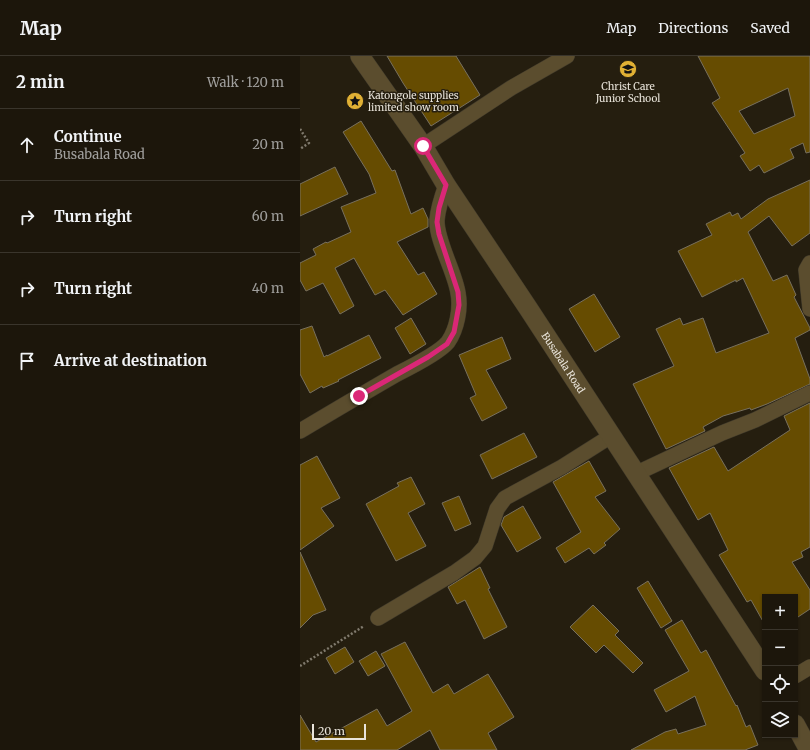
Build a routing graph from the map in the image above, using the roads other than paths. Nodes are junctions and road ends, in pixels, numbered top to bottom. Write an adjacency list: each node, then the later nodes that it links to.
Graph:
1 (360, 56): 3 (street, Busabala Road)
2 (567, 56): 3 (street)
3 (423, 146): 4 (street, Busabala Road)
4 (446, 185): 8 (street); 9 (street, Busabala Road)
5 (810, 263): 6 (street)
6 (810, 309)
7 (810, 393): 10 (street)
8 (300, 432)
9 (611, 436): 10 (street, Busabala Road); 11 (street)
10 (635, 474): 12 (street, Busabala Road)
11 (378, 618)
12 (762, 666)
13 (810, 668): 14 (street)
14 (798, 674)
15 (798, 730): 16 (street)
16 (809, 750)

